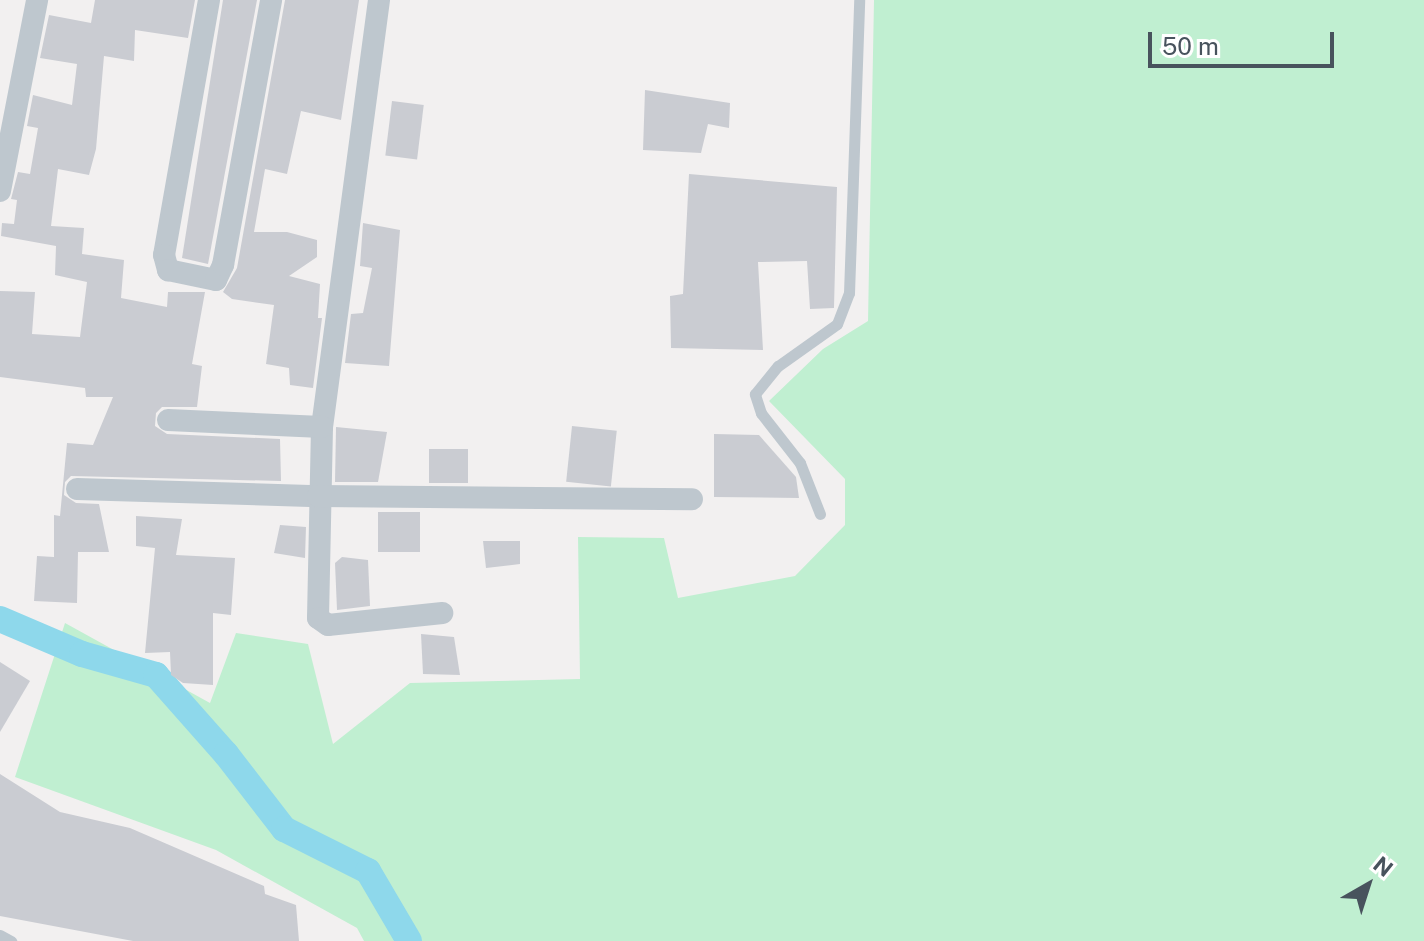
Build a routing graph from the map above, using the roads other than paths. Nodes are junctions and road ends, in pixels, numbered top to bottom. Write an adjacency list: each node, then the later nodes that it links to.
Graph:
1 (37, 0): 6 (street)
2 (209, 0): 3 (street)
3 (271, 0)
4 (379, 0): 8 (street)
5 (859, 0): 12 (lane)
6 (0, 191)
7 (168, 420): 8 (street)
8 (322, 427): 10 (street)
9 (77, 489): 10 (street)
10 (318, 496): 11 (street); 13 (street)
11 (692, 499)
12 (820, 514)
13 (442, 613)
14 (0, 935): 15 (lane)
15 (11, 941)

